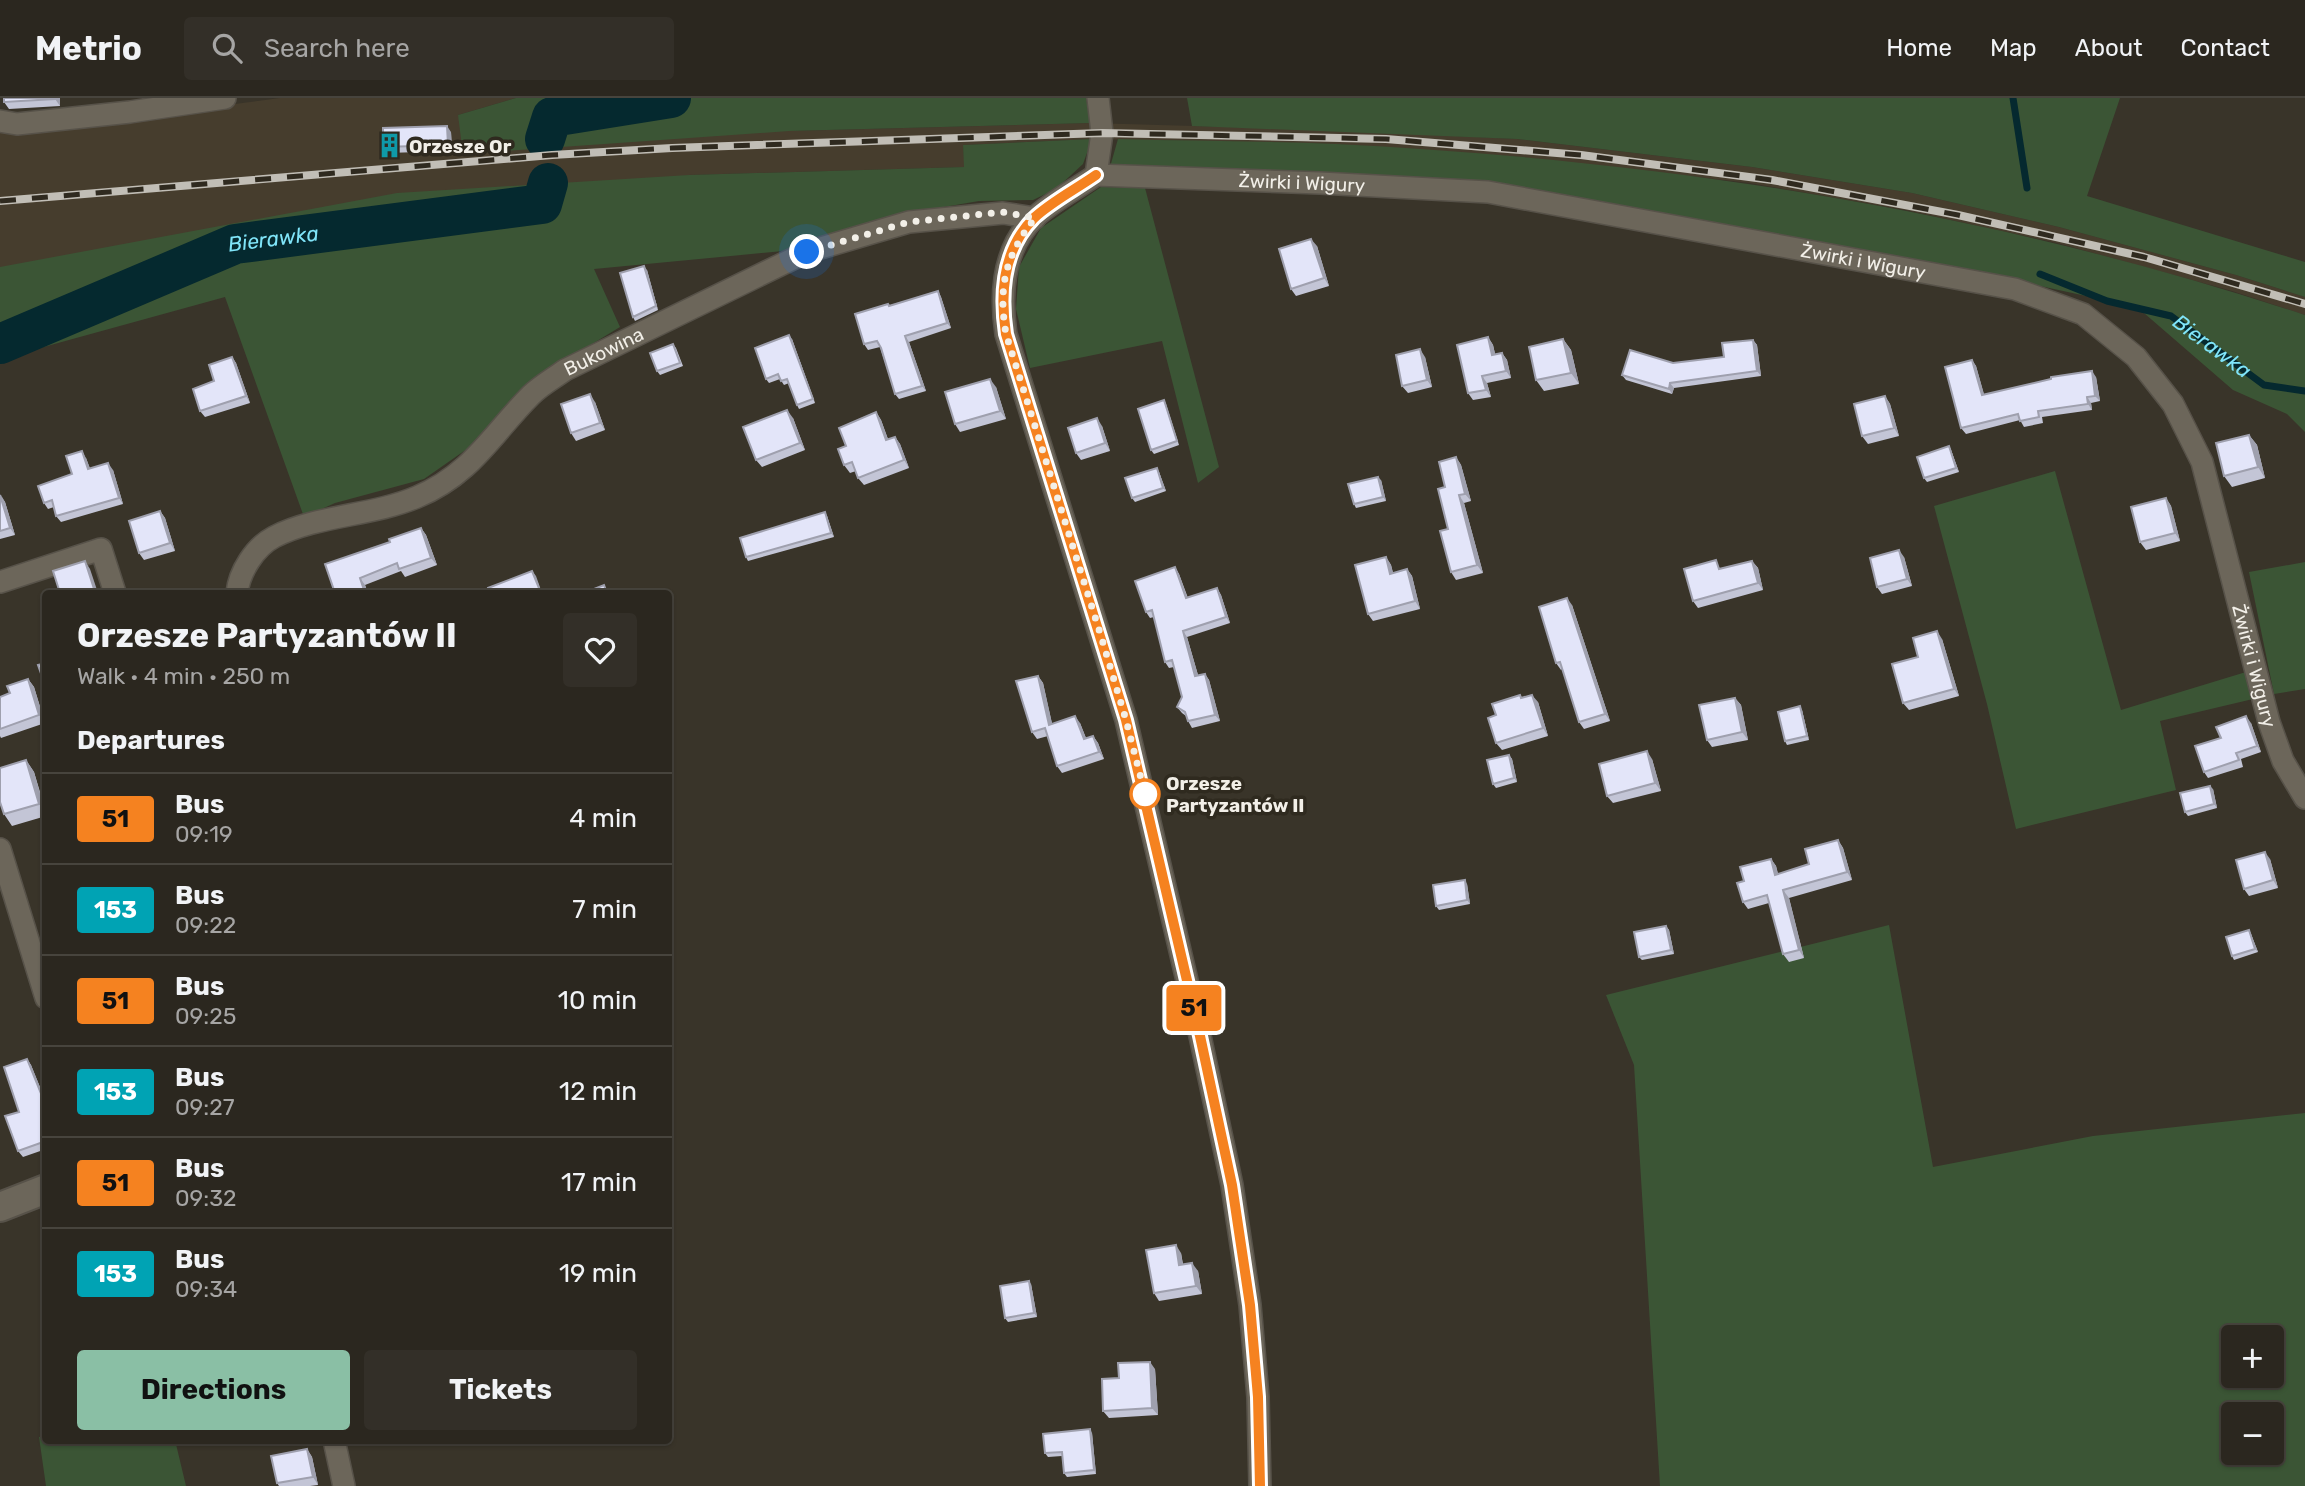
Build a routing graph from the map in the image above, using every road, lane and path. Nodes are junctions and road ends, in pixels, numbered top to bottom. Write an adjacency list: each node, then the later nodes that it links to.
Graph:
1 (225, 98): 3 (street)
2 (1098, 98): 4 (street)
3 (0, 121)
4 (1096, 175): 5 (street); 9 (street, Żwirki i Wigury)
5 (1035, 218): 8 (street, Bukowina); 16 (street)
6 (0, 582): 7 (street)
7 (114, 590)
8 (238, 590)
9 (2305, 798)
10 (0, 849): 11 (street)
11 (42, 985)
12 (42, 1190): 13 (street)
13 (0, 1206)
14 (335, 1444): 15 (street)
15 (344, 1486)
16 (1260, 1486)

